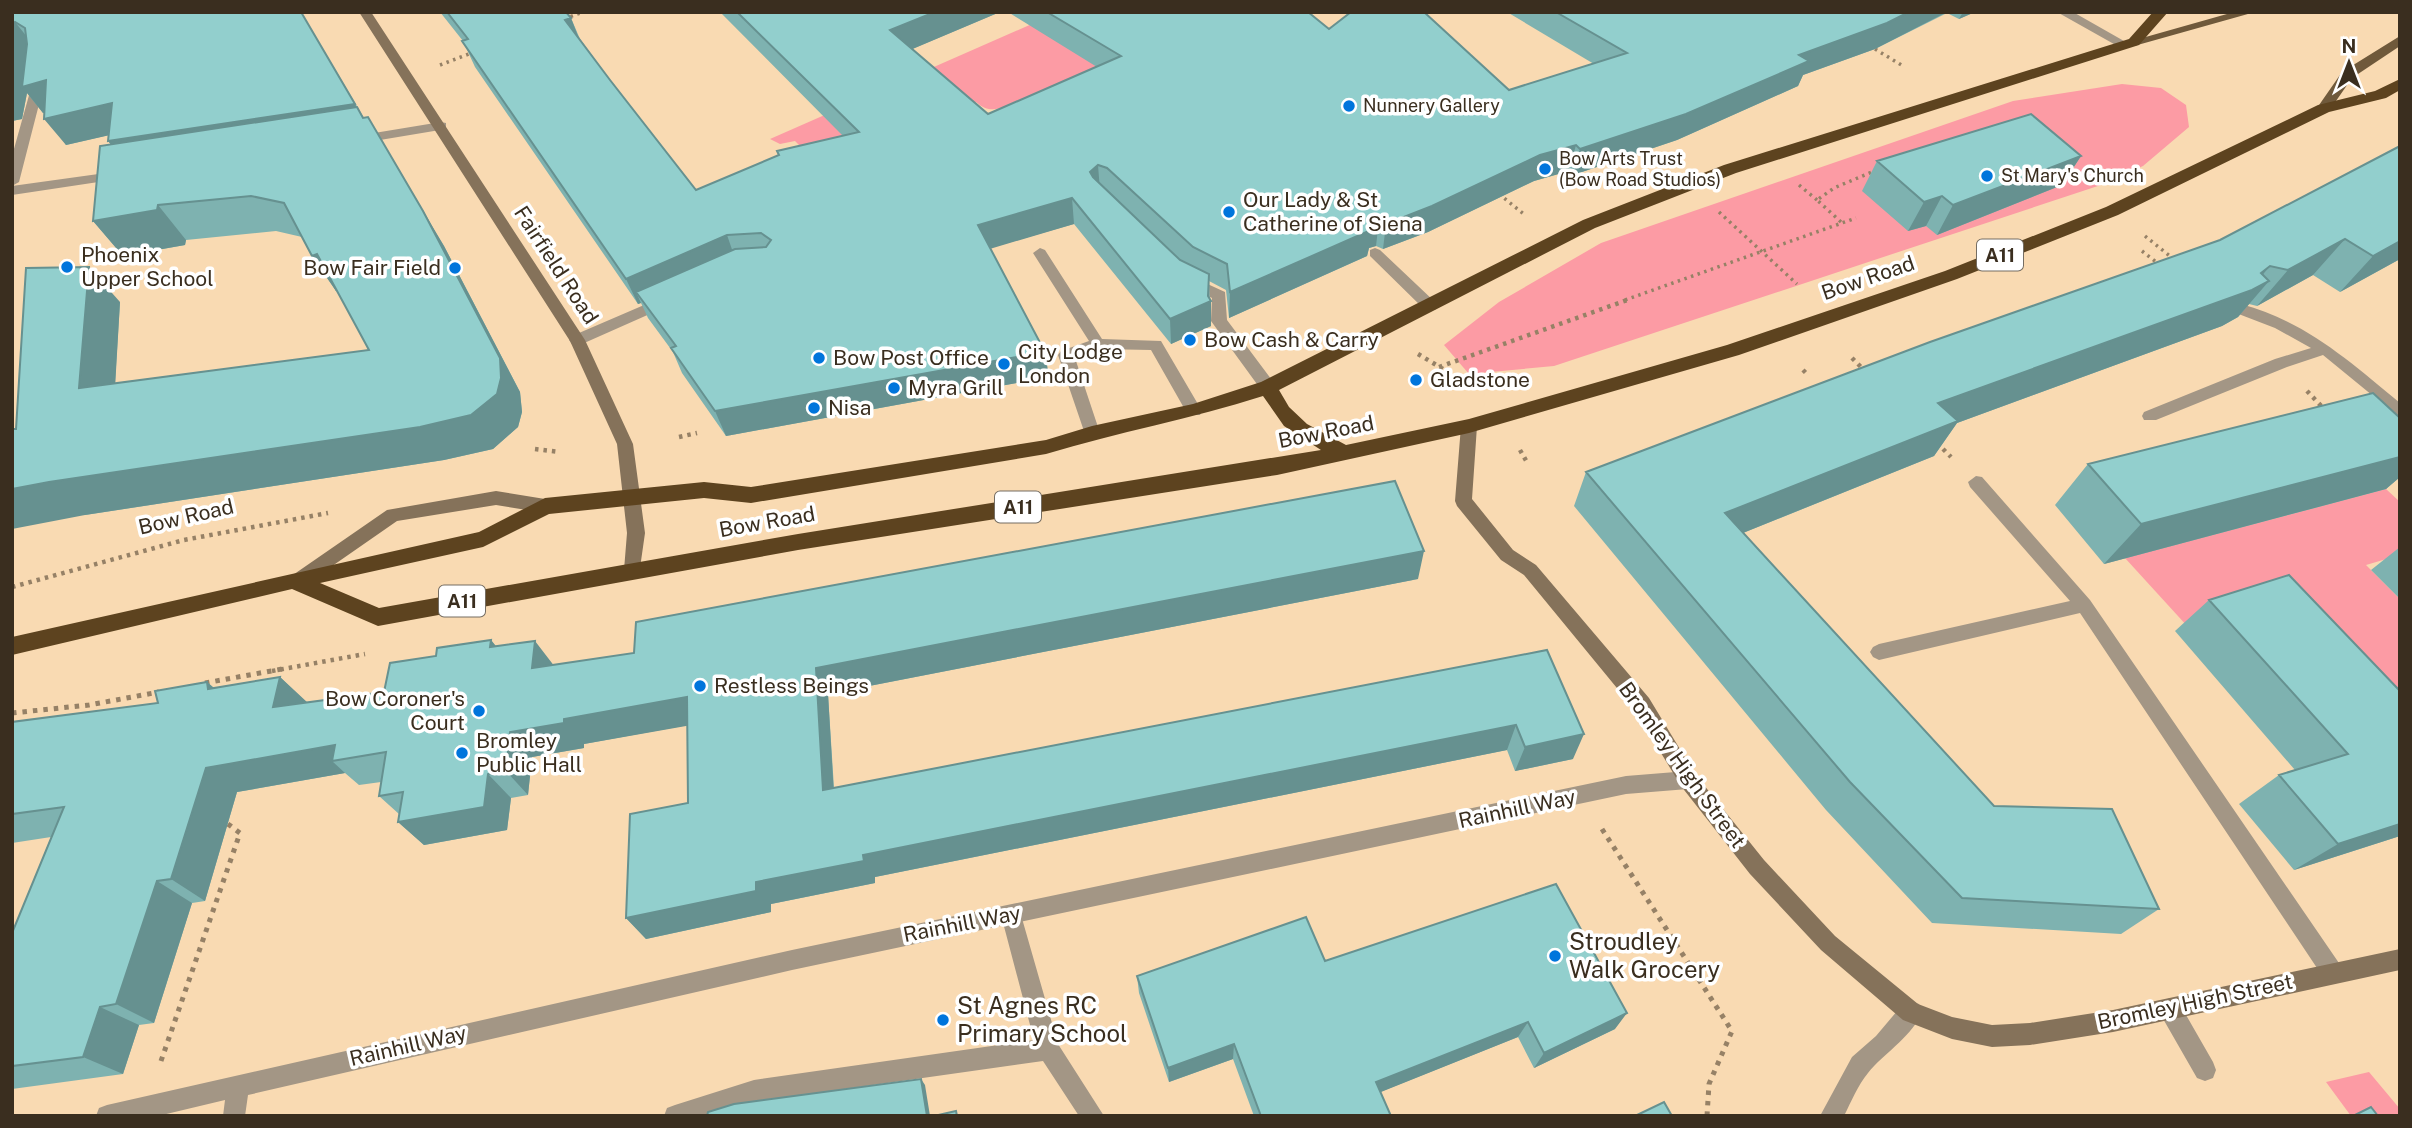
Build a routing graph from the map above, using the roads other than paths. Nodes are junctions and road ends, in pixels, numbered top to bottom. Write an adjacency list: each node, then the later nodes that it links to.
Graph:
1 (365, 12): 10 (main road, Fairfield Road)
2 (2063, 12): 6 (street)
3 (2161, 12): 6 (highway)
4 (2249, 12): 6 (main road)
5 (2400, 40): 9 (main road, Bow Road)
6 (2129, 43): 21 (highway, Bow Road)
7 (40, 64): 14 (street)
8 (2400, 83): 9 (highway, Bow Road / A11)
9 (2324, 108): 30 (highway, Bow Road / A11)
10 (441, 126): 11 (street); 23 (main road, Fairfield Road)
11 (341, 142)
12 (140, 172): 13 (street)
13 (117, 175): 15 (street); 16 (street)
14 (12, 182)
15 (12, 191)
16 (119, 192)
17 (1040, 253): 24 (street)
18 (1375, 253): 21 (street)
19 (1177, 270): 26 (street)
20 (680, 295): 23 (street)
21 (1430, 306): 26 (highway, Bow Road)
22 (2241, 309): 25 (street)
23 (578, 340): 34 (main road, Fairfield Road)
24 (1098, 344): 27 (street); 31 (street)
25 (2325, 349): 28 (street); 29 (street)
26 (1268, 387): 27 (highway, Bow Road); 32 (highway)
27 (1194, 411): 31 (highway, Bow Road)
28 (2400, 412)
29 (2150, 416)
30 (1469, 426): 32 (highway, Bow Road / A11); 41 (main road, Bromley High Street)
31 (1092, 433): 34 (highway, Bow Road)
32 (1348, 454): 36 (highway, Bow Road / A11)
33 (1976, 482): 38 (street)
34 (629, 495): 35 (highway, Bow Road); 36 (main road, Fairfield Road)
35 (545, 506): 37 (highway, Bow Road); 37 (main road)
36 (633, 570): 37 (highway, Bow Road / A11)
37 (296, 582): 39 (highway, Bow Road)
38 (2084, 605): 40 (street); 44 (street)
39 (12, 646)
40 (1879, 652)
41 (1688, 780): 42 (street, Rainhill Way); 46 (main road, Bromley High Street)
42 (1011, 915): 47 (street); 49 (street, Rainhill Way)
43 (2400, 959): 44 (main road, Bromley High Street)
44 (2333, 973): 45 (main road, Bromley High Street)
45 (2170, 1009): 46 (main road, Bromley High Street); 48 (street)
46 (1911, 1012): 54 (street)
47 (1048, 1049): 52 (street); 53 (street)
48 (2205, 1070)
49 (238, 1084): 50 (street, Rainhill Way); 51 (street)
50 (107, 1116)
51 (234, 1116)
52 (675, 1116)
53 (1093, 1116)
54 (1831, 1116)

